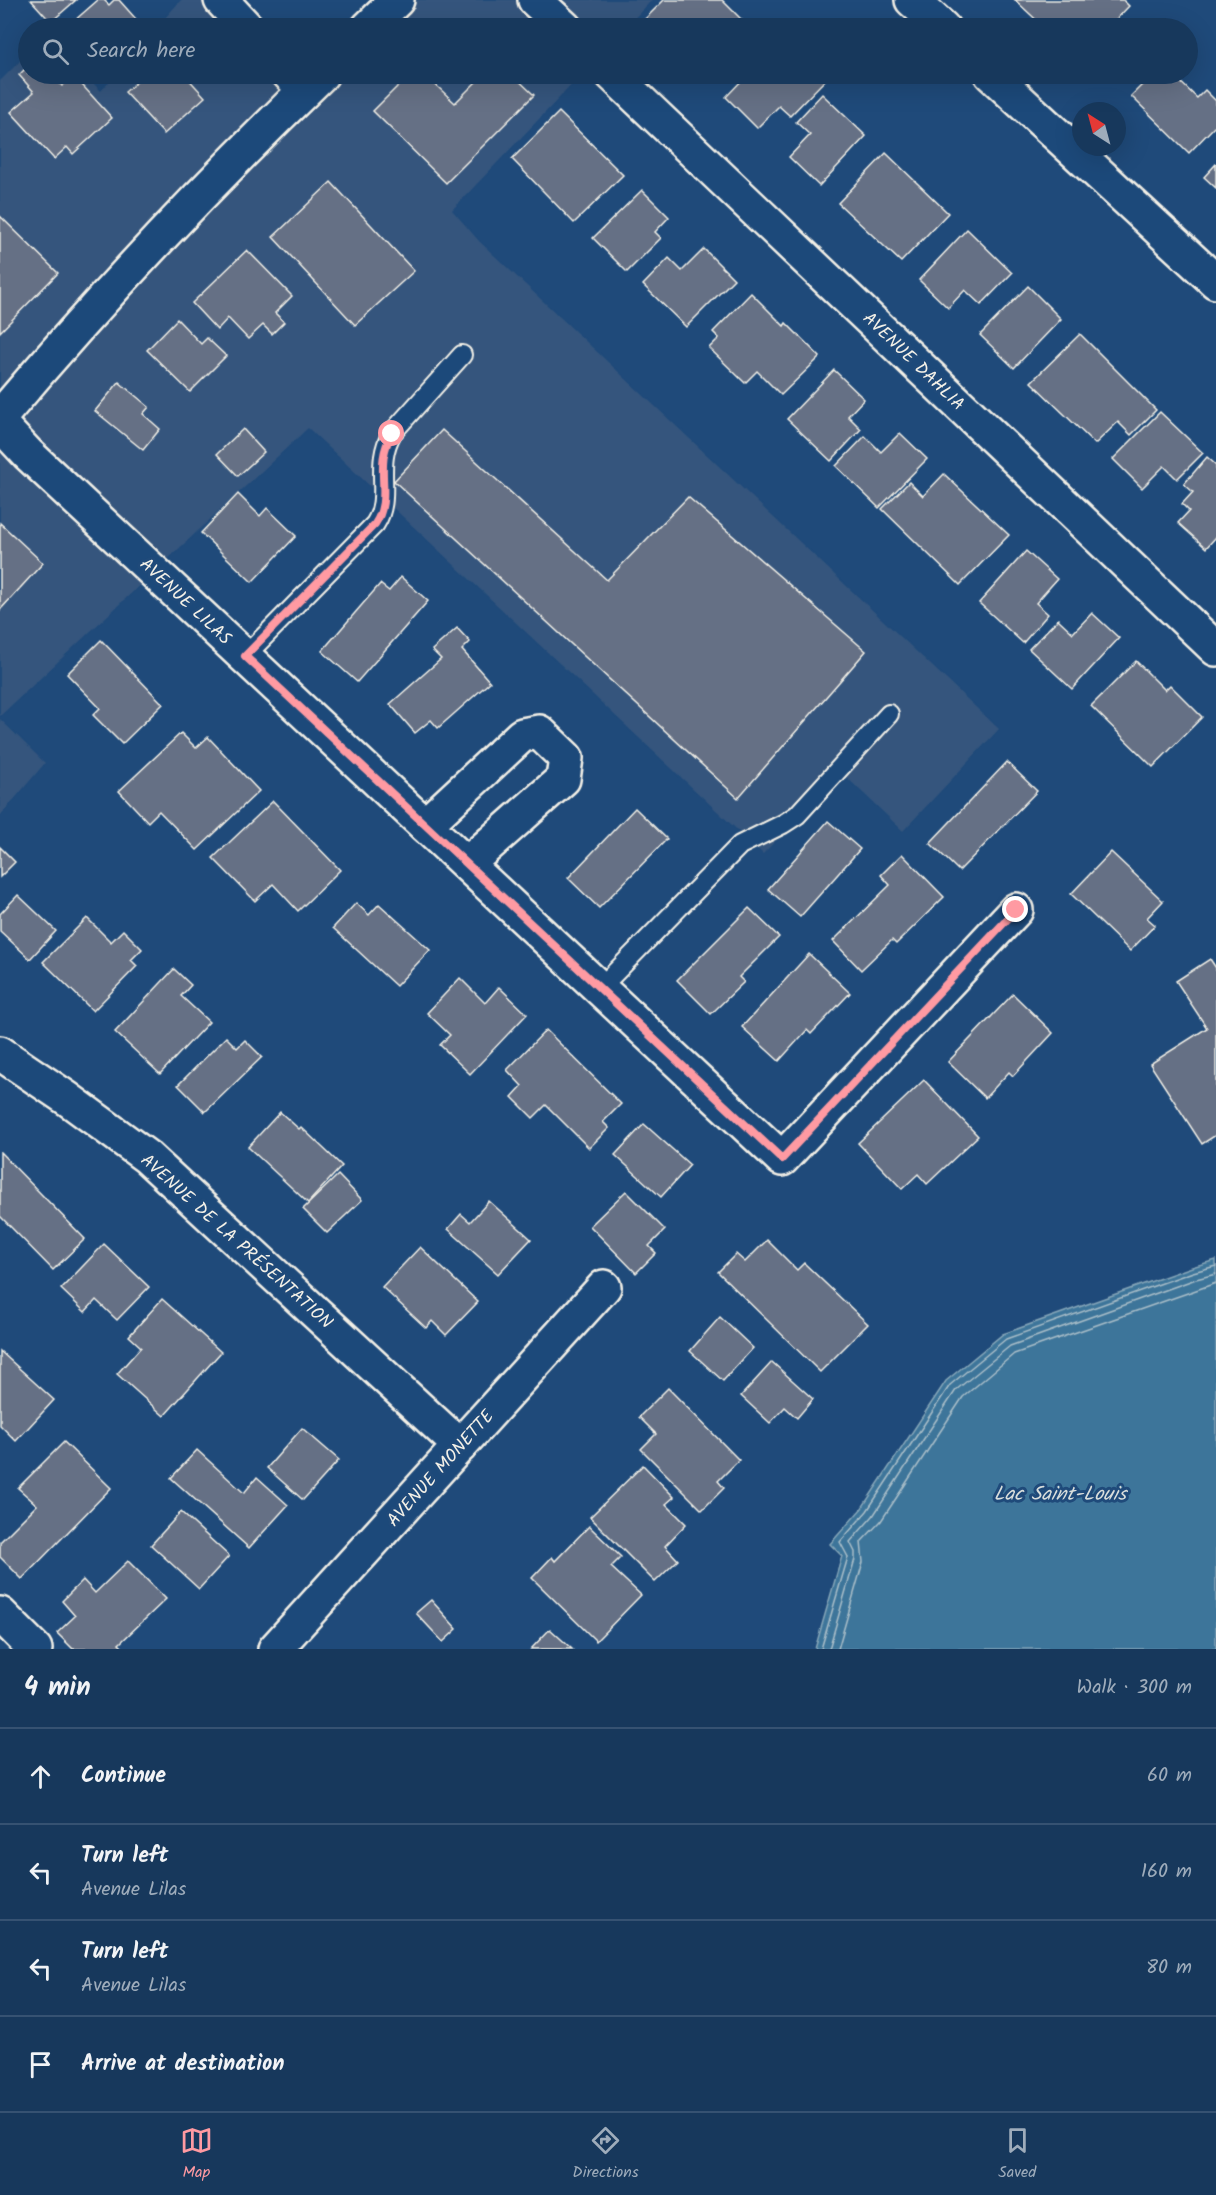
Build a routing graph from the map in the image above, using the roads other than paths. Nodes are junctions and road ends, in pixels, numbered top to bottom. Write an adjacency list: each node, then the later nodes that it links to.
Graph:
1 (221, 0): 5 (street)
2 (397, 0): 6 (street)
3 (535, 0): 7 (street)
4 (912, 0): 8 (street)
5 (238, 18)
6 (378, 18)
7 (554, 18)
8 (932, 18)
9 (301, 84): 14 (street)
10 (623, 84): 16 (street, AVENUE DAHLIA)
11 (1002, 84): 12 (street)
12 (1216, 282)
13 (462, 355): 17 (lane)
14 (0, 417)
15 (0, 424): 17 (street, AVENUE LILAS)
16 (1216, 649)
17 (245, 656): 19 (street, AVENUE LILAS)
18 (890, 714): 22 (lane)
19 (425, 825): 20 (street, AVENUE LILAS); 20 (street)
20 (467, 864): 22 (street, AVENUE LILAS)
21 (1016, 910): 22 (street, AVENUE LILAS)
22 (600, 988)
23 (0, 1053): 25 (street, AVENUE DE LA PRÉSENTATION)
24 (604, 1287): 25 (street, AVENUE MONETTE)
25 (460, 1446): 28 (street, AVENUE MONETTE)
26 (0, 1614): 27 (street)
27 (35, 1649)
28 (275, 1649)

